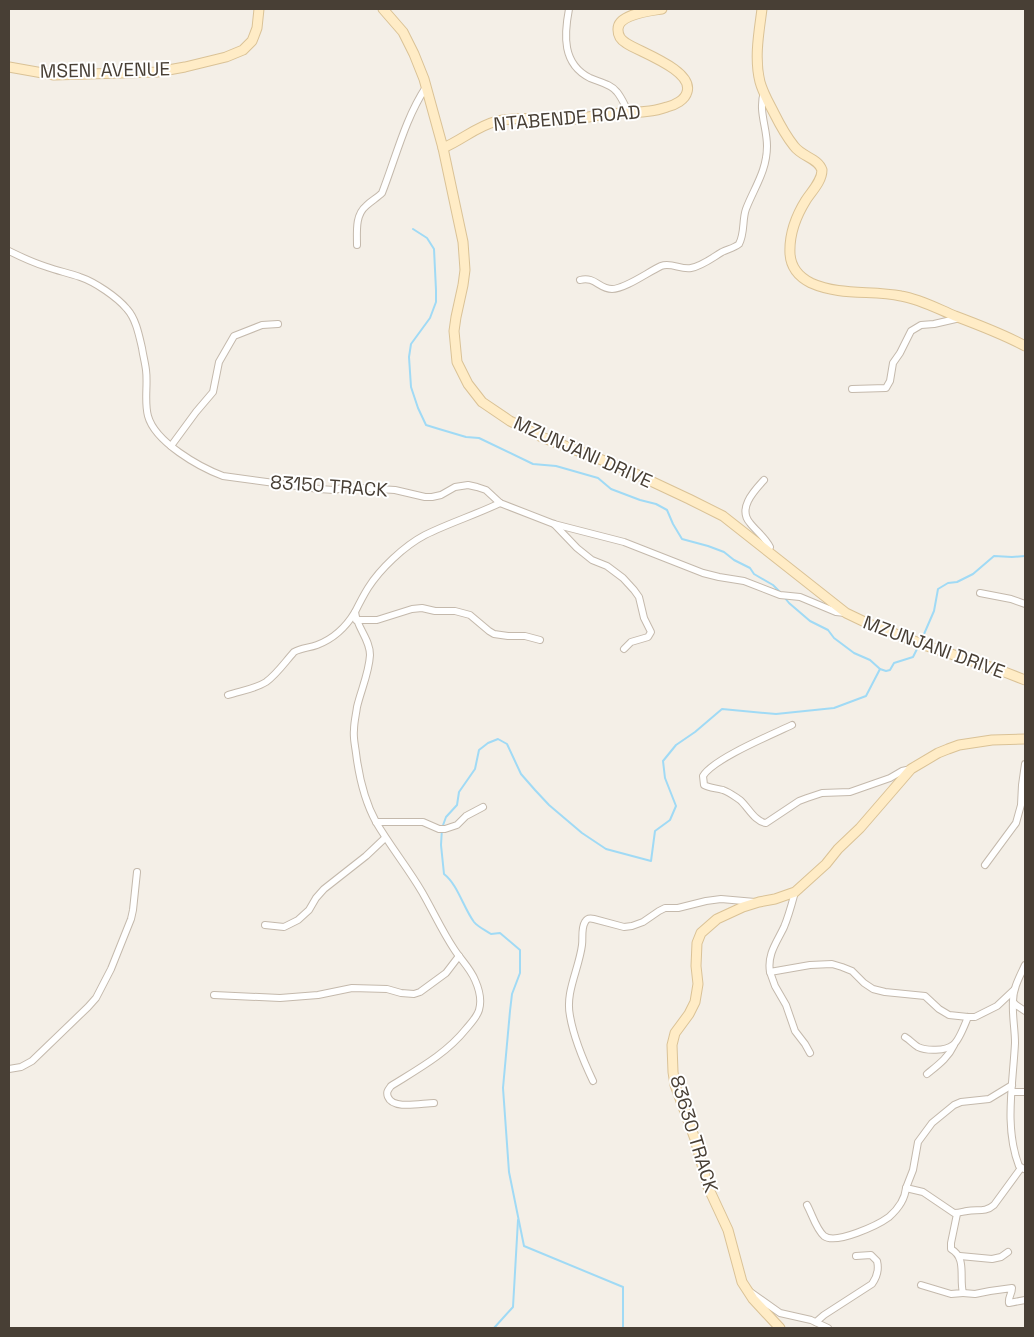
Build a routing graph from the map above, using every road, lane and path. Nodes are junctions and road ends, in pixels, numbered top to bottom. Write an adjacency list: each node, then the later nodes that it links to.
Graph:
1 (259, 9): 6 (street, MSENI AVENUE)
2 (383, 9): 7 (street, MZUNJANI DRIVE)
3 (569, 9): 9 (street)
4 (662, 9): 9 (street, NTABENDE ROAD)
5 (762, 9): 8 (street)
6 (9, 67)
7 (426, 88): 10 (street, MZUNJANI DRIVE); 11 (street)
8 (764, 92): 13 (street); 14 (street)
9 (629, 113): 10 (street, NTABENDE ROAD)
10 (443, 148): 22 (street, MZUNJANI DRIVE)
11 (358, 245)
12 (9, 251): 18 (street, 83150 TRACK)
13 (580, 280)
14 (961, 318): 16 (street); 17 (street)
15 (278, 324): 18 (street)
16 (1025, 346)
17 (852, 389)
18 (171, 446): 20 (street, 83150 TRACK)
19 (764, 480): 22 (street)
20 (500, 504): 21 (street); 25 (street)
21 (554, 524): 26 (street); 29 (street)
22 (768, 551): 26 (street, MZUNJANI DRIVE)
23 (980, 593): 24 (street)
24 (1025, 604)
25 (355, 612): 27 (street); 31 (street)
26 (846, 613): 30 (street, MZUNJANI DRIVE)
27 (356, 620): 28 (street); 37 (street)
28 (540, 640)
29 (624, 649)
30 (1025, 680)
31 (228, 695)
32 (792, 725): 35 (street)
33 (1025, 739): 35 (street, 83630 TRACK)
34 (1025, 764): 39 (street)
35 (911, 769): 41 (street, 83630 TRACK)
36 (483, 807): 37 (street)
37 (376, 822): 38 (street)
38 (386, 838): 43 (street); 44 (street)
39 (985, 864)
40 (137, 872): 55 (street)
41 (795, 892): 42 (street, 83630 TRACK); 46 (street)
42 (759, 902): 57 (street); 70 (street, 83630 TRACK)
43 (265, 925)
44 (459, 956): 48 (street); 61 (street)
45 (1025, 965): 47 (street)
46 (770, 972): 51 (street); 54 (street)
47 (1014, 990): 49 (street); 51 (street)
48 (214, 995)
49 (1012, 1000): 50 (street); 58 (street)
50 (1025, 1011)
51 (968, 1017): 53 (street)
52 (905, 1037): 53 (street)
53 (954, 1045): 56 (street)
54 (810, 1053)
55 (9, 1069)
56 (927, 1074)
57 (593, 1081)
58 (1012, 1084): 59 (street); 63 (street)
59 (1012, 1092): 60 (street); 62 (street)
60 (1025, 1092)
61 (434, 1103)
62 (1023, 1168): 65 (street)
63 (906, 1188): 64 (street); 65 (street)
64 (807, 1205)
65 (957, 1214): 68 (street)
66 (1008, 1252): 68 (street)
67 (856, 1256): 73 (street)
68 (960, 1256): 71 (street)
69 (921, 1285): 71 (street)
70 (746, 1289): 73 (street); 74 (street, 83630 TRACK)
71 (963, 1293): 72 (street)
72 (1025, 1300)
73 (816, 1322): 75 (street)
74 (780, 1328)
75 (828, 1328)

